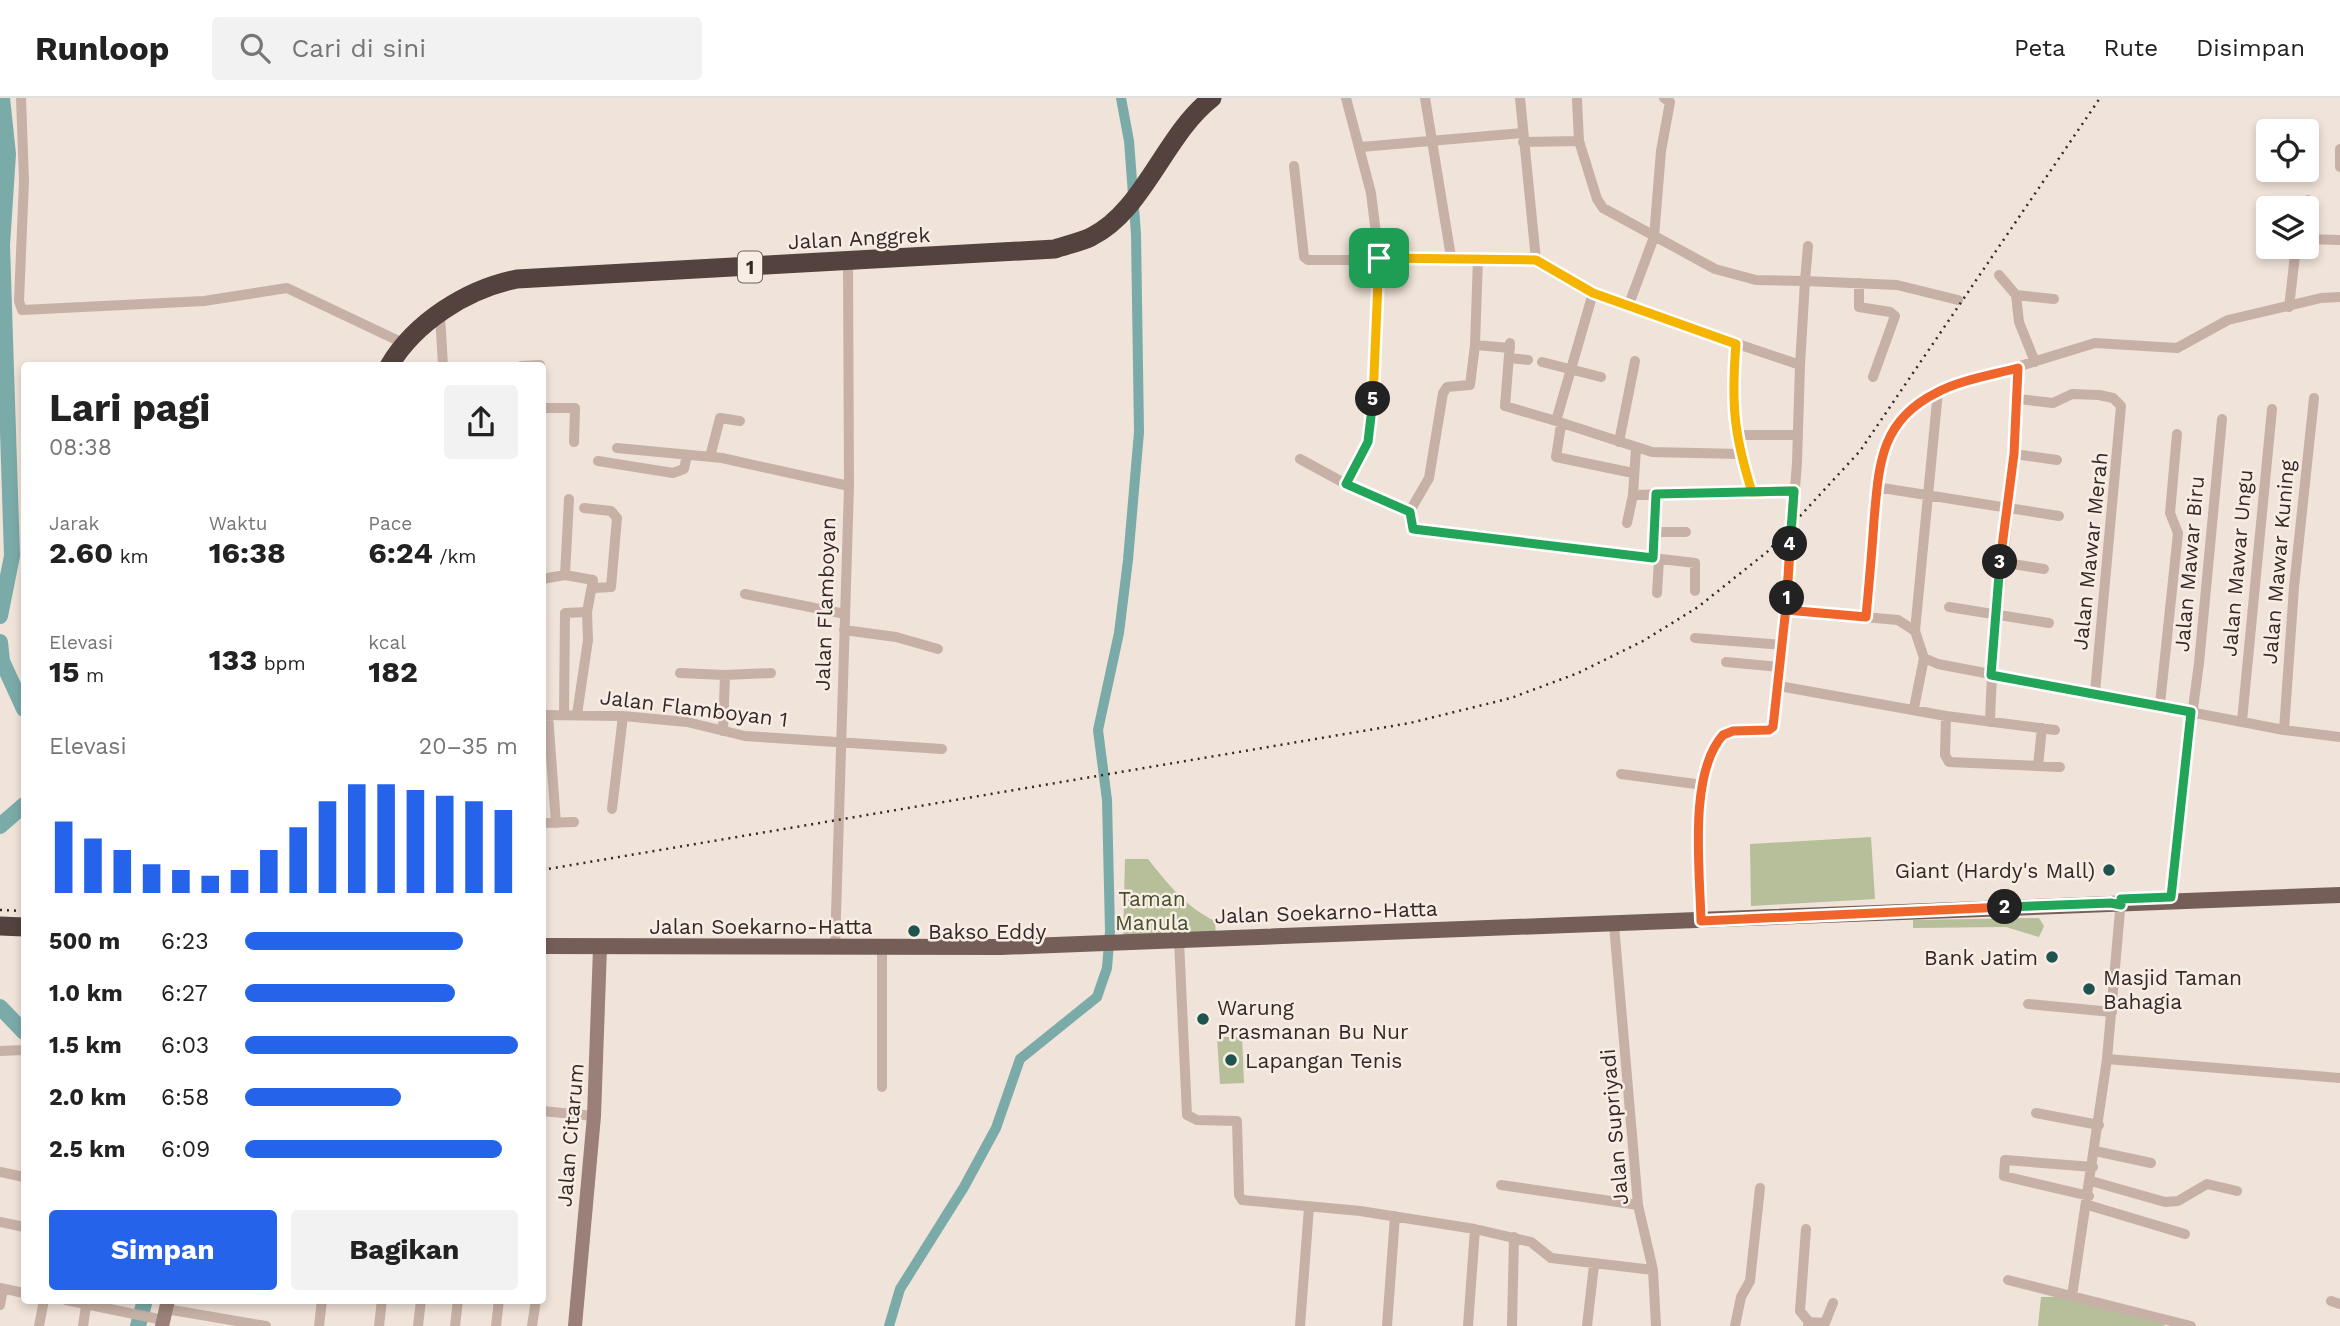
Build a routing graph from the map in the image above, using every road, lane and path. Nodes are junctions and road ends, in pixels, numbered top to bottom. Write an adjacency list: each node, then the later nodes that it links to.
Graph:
1 (21, 98): 36 (street)
2 (1212, 98): 24 (highway, Jalan Anggrek / 1)
3 (1346, 98): 11 (street)
4 (1426, 98): 10 (street)
5 (1520, 98): 8 (street)
6 (1664, 98): 15 (street)
7 (1577, 100): 9 (street)
8 (1523, 138): 9 (street); 10 (street); 23 (street)
9 (1579, 141): 15 (street)
10 (1432, 142): 11 (street); 19 (street)
11 (1361, 147): 20 (street)
12 (2340, 149): 14 (street)
13 (1294, 166): 20 (street)
14 (2340, 167)
15 (1654, 237): 26 (street); 33 (street)
16 (2319, 239): 17 (street)
17 (2340, 240)
18 (1808, 246): 26 (street)
19 (1451, 257): 20 (street); 21 (street)
20 (1379, 258): 74 (street)
21 (1478, 259): 23 (street); 38 (street)
22 (2295, 259): 34 (street)
23 (1536, 260): 28 (street)
24 (848, 261): 35 (highway, Jalan Anggrek / 1); 75 (street, Jalan Flamboyan)
25 (1999, 275): 29 (street)
26 (1805, 281): 27 (street); 46 (street)
27 (1859, 283): 32 (street); 50 (street)
28 (1593, 293): 33 (street); 47 (street)
29 (2016, 295): 31 (street); 45 (street)
30 (2340, 297): 34 (street)
31 (2054, 299)
32 (1958, 300)
33 (1628, 307): 37 (street)
34 (2289, 307): 45 (street)
35 (440, 315): 36 (highway, Jalan Anggrek / 1); 43 (street)
36 (403, 343): 42 (highway, Jalan Anggrek / 1)
37 (1736, 344): 46 (street); 60 (street)
38 (1475, 345): 39 (street); 85 (street)
39 (1510, 350): 40 (street); 58 (street)
40 (1528, 360)
41 (1635, 361): 63 (street)
42 (391, 362)
43 (443, 362)
44 (1542, 362): 47 (street)
45 (2035, 362): 48 (street)
46 (1800, 365): 61 (street)
47 (1571, 368): 49 (street); 58 (street)
48 (2018, 368): 51 (street); 53 (street)
49 (1601, 377)
50 (1873, 377)
51 (1938, 391): 76 (street); 80 (street)
52 (2314, 398): 133 (street, Jalan Mawar Kuning)
53 (2018, 399): 68 (street); 119 (street, Jalan Mawar Merah)
54 (546, 408): 62 (street)
55 (2272, 409): 128 (street, Jalan Mawar Ungu)
56 (2222, 419): 122 (street, Jalan Mawar Biru)
57 (740, 421): 69 (street)
58 (1558, 423): 63 (street); 73 (street)
59 (2177, 434): 120 (street)
60 (1735, 435): 61 (street); 67 (street)
61 (1798, 435): 77 (street)
62 (574, 442)
63 (1619, 442): 65 (street)
64 (617, 448): 66 (street)
65 (1636, 448): 67 (street); 73 (street)
66 (687, 454): 69 (street); 72 (street)
67 (1740, 454): 78 (street)
68 (2014, 454): 71 (street); 83 (street)
69 (710, 457): 75 (street)
70 (1300, 460): 74 (street)
71 (2057, 460)
72 (598, 461)
73 (1633, 473): 81 (street)
74 (1346, 484): 85 (street)
75 (849, 486): 102 (street, Jalan Flamboyan)
76 (1876, 487): 80 (street); 104 (street)
77 (1794, 491): 78 (street); 100 (street)
78 (1752, 492): 79 (street)
79 (1656, 494): 81 (street); 88 (street)
80 (1929, 494): 83 (street); 107 (street)
81 (1633, 495): 87 (street)
82 (569, 499): 93 (street)
83 (2007, 507): 86 (street); 91 (street)
84 (584, 508): 95 (street)
85 (1410, 512): 90 (street)
86 (2059, 516)
87 (1627, 523)
88 (1655, 532): 89 (street); 90 (street)
89 (1686, 532)
90 (1656, 559): 96 (street); 97 (street)
91 (2000, 562): 92 (street); 103 (street)
92 (2043, 569)
93 (565, 575): 94 (street); 95 (street)
94 (546, 578)
95 (594, 589): 101 (street)
96 (1695, 592)
97 (1657, 593)
98 (745, 594): 102 (street)
99 (1949, 607): 103 (street)
100 (1786, 610): 104 (street); 109 (street)
101 (587, 612): 123 (street); 124 (street)
102 (845, 614): 106 (street, Jalan Flamboyan)
103 (1995, 614): 105 (street); 117 (street)
104 (1866, 617): 107 (street)
105 (2049, 624)
106 (844, 631): 110 (street); 136 (street, Jalan Flamboyan)
107 (1915, 631): 111 (street)
108 (1695, 638): 109 (street)
109 (1783, 645): 113 (street)
110 (939, 649)
111 (1924, 659): 117 (street); 121 (street)
112 (1726, 662): 113 (street)
113 (1781, 667): 118 (street)
114 (680, 673): 116 (street)
115 (771, 673): 116 (street)
116 (725, 675): 134 (street)
117 (1991, 675): 119 (street); 129 (street)
118 (1779, 686): 121 (street); 141 (street)
119 (2095, 692): 120 (street)
120 (2160, 704): 122 (street)
121 (1914, 708): 127 (street)
122 (2191, 712): 128 (street); 148 (street, Jalan Mawar Biru)
123 (564, 714): 124 (street, Jalan Flamboyan 1); 125 (street, Jalan Flamboyan 1)
124 (578, 714): 126 (street, Jalan Flamboyan 1)
125 (546, 715)
126 (623, 716): 134 (street, Jalan Flamboyan 1); 142 (street)
127 (1946, 716): 129 (street); 138 (street)
128 (2242, 721): 133 (street)
129 (1990, 722): 131 (street)
130 (546, 725): 143 (street)
131 (2042, 728): 132 (street); 138 (street)
132 (2055, 730)
133 (2284, 730): 135 (street)
134 (723, 731): 136 (street, Jalan Flamboyan 1)
135 (2340, 737)
136 (840, 742): 137 (street, Jalan Flamboyan 1); 157 (street, Jalan Flamboyan)
137 (942, 749)
138 (2038, 766): 139 (street)
139 (2060, 767)
140 (1621, 774): 141 (street)
141 (1703, 785): 150 (street)
142 (612, 809)
143 (556, 822): 144 (street); 145 (street)
144 (574, 822)
145 (546, 823)
146 (2340, 889): 148 (main road)
147 (2340, 895): 149 (main road)
148 (2171, 897): 149 (main road)
149 (2118, 902): 150 (main road, Jalan Soekarno-Hatta); 160 (street)
150 (1701, 921): 151 (main road, Jalan Soekarno-Hatta)
151 (1626, 924): 154 (main road, Jalan Soekarno-Hatta); 179 (street, Jalan Supriyadi)
152 (0, 926): 153 (highway)
153 (21, 927)
154 (1179, 940): 158 (main road, Jalan Soekarno-Hatta); 180 (street)
155 (546, 946): 156 (main road, Jalan Soekarno-Hatta)
156 (600, 948): 157 (main road, Jalan Soekarno-Hatta); 168 (street, Jalan Citarum)
157 (835, 948): 158 (main road, Jalan Soekarno-Hatta)
158 (882, 949): 165 (street)
159 (2028, 1004): 160 (street)
160 (2112, 1012): 163 (street)
161 (21, 1050): 162 (street)
162 (0, 1051)
163 (2107, 1059): 164 (street); 169 (street)
164 (2340, 1078)
165 (882, 1087)
166 (546, 1111): 168 (street)
167 (2036, 1114): 169 (street)
168 (594, 1116): 216 (street, Jalan Citarum)
169 (2099, 1125): 170 (street)
170 (2095, 1151): 171 (street); 172 (street)
171 (2151, 1163)
172 (2093, 1167): 178 (street); 178 (street)
173 (0, 1172): 174 (street)
174 (21, 1176)
175 (1501, 1185): 179 (street)
176 (1760, 1188): 223 (street)
177 (2237, 1192): 178 (street)
178 (2090, 1193): 186 (street); 193 (street)
179 (1639, 1205): 189 (street, Jalan Supriyadi)
180 (1309, 1207): 181 (street); 217 (street)
181 (1395, 1216): 184 (street); 218 (street)
182 (0, 1222): 183 (street)
183 (21, 1226)
184 (1475, 1229): 187 (street); 219 (street)
185 (1806, 1229): 206 (street)
186 (2185, 1234)
187 (1514, 1237): 188 (street); 220 (street)
188 (1594, 1265): 189 (street); 221 (street)
189 (1653, 1270): 222 (street, Jalan Supriyadi)
190 (2008, 1280): 193 (street)
191 (1, 1289): 192 (street); 204 (street)
192 (21, 1292)
193 (2073, 1296): 224 (street)
194 (1833, 1303): 206 (street)
195 (43, 1304): 207 (street)
196 (87, 1304): 208 (street)
197 (95, 1304): 205 (street)
198 (322, 1304): 210 (street)
199 (382, 1304): 211 (street)
200 (421, 1304): 212 (street)
201 (458, 1304): 213 (street)
202 (499, 1304): 214 (street)
203 (535, 1304): 215 (street)
204 (0, 1305)
205 (163, 1315): 209 (street)
206 (1808, 1324)
207 (39, 1326)
208 (83, 1326)
209 (264, 1326)
210 (319, 1326)
211 (379, 1326)
212 (418, 1326)
213 (455, 1326)
214 (496, 1326)
215 (532, 1326)
216 (575, 1326)
217 (1300, 1326)
218 (1387, 1326)
219 (1468, 1326)
220 (1512, 1326)
221 (1587, 1326)
222 (1656, 1326)
223 (1735, 1326)
224 (2191, 1326)

